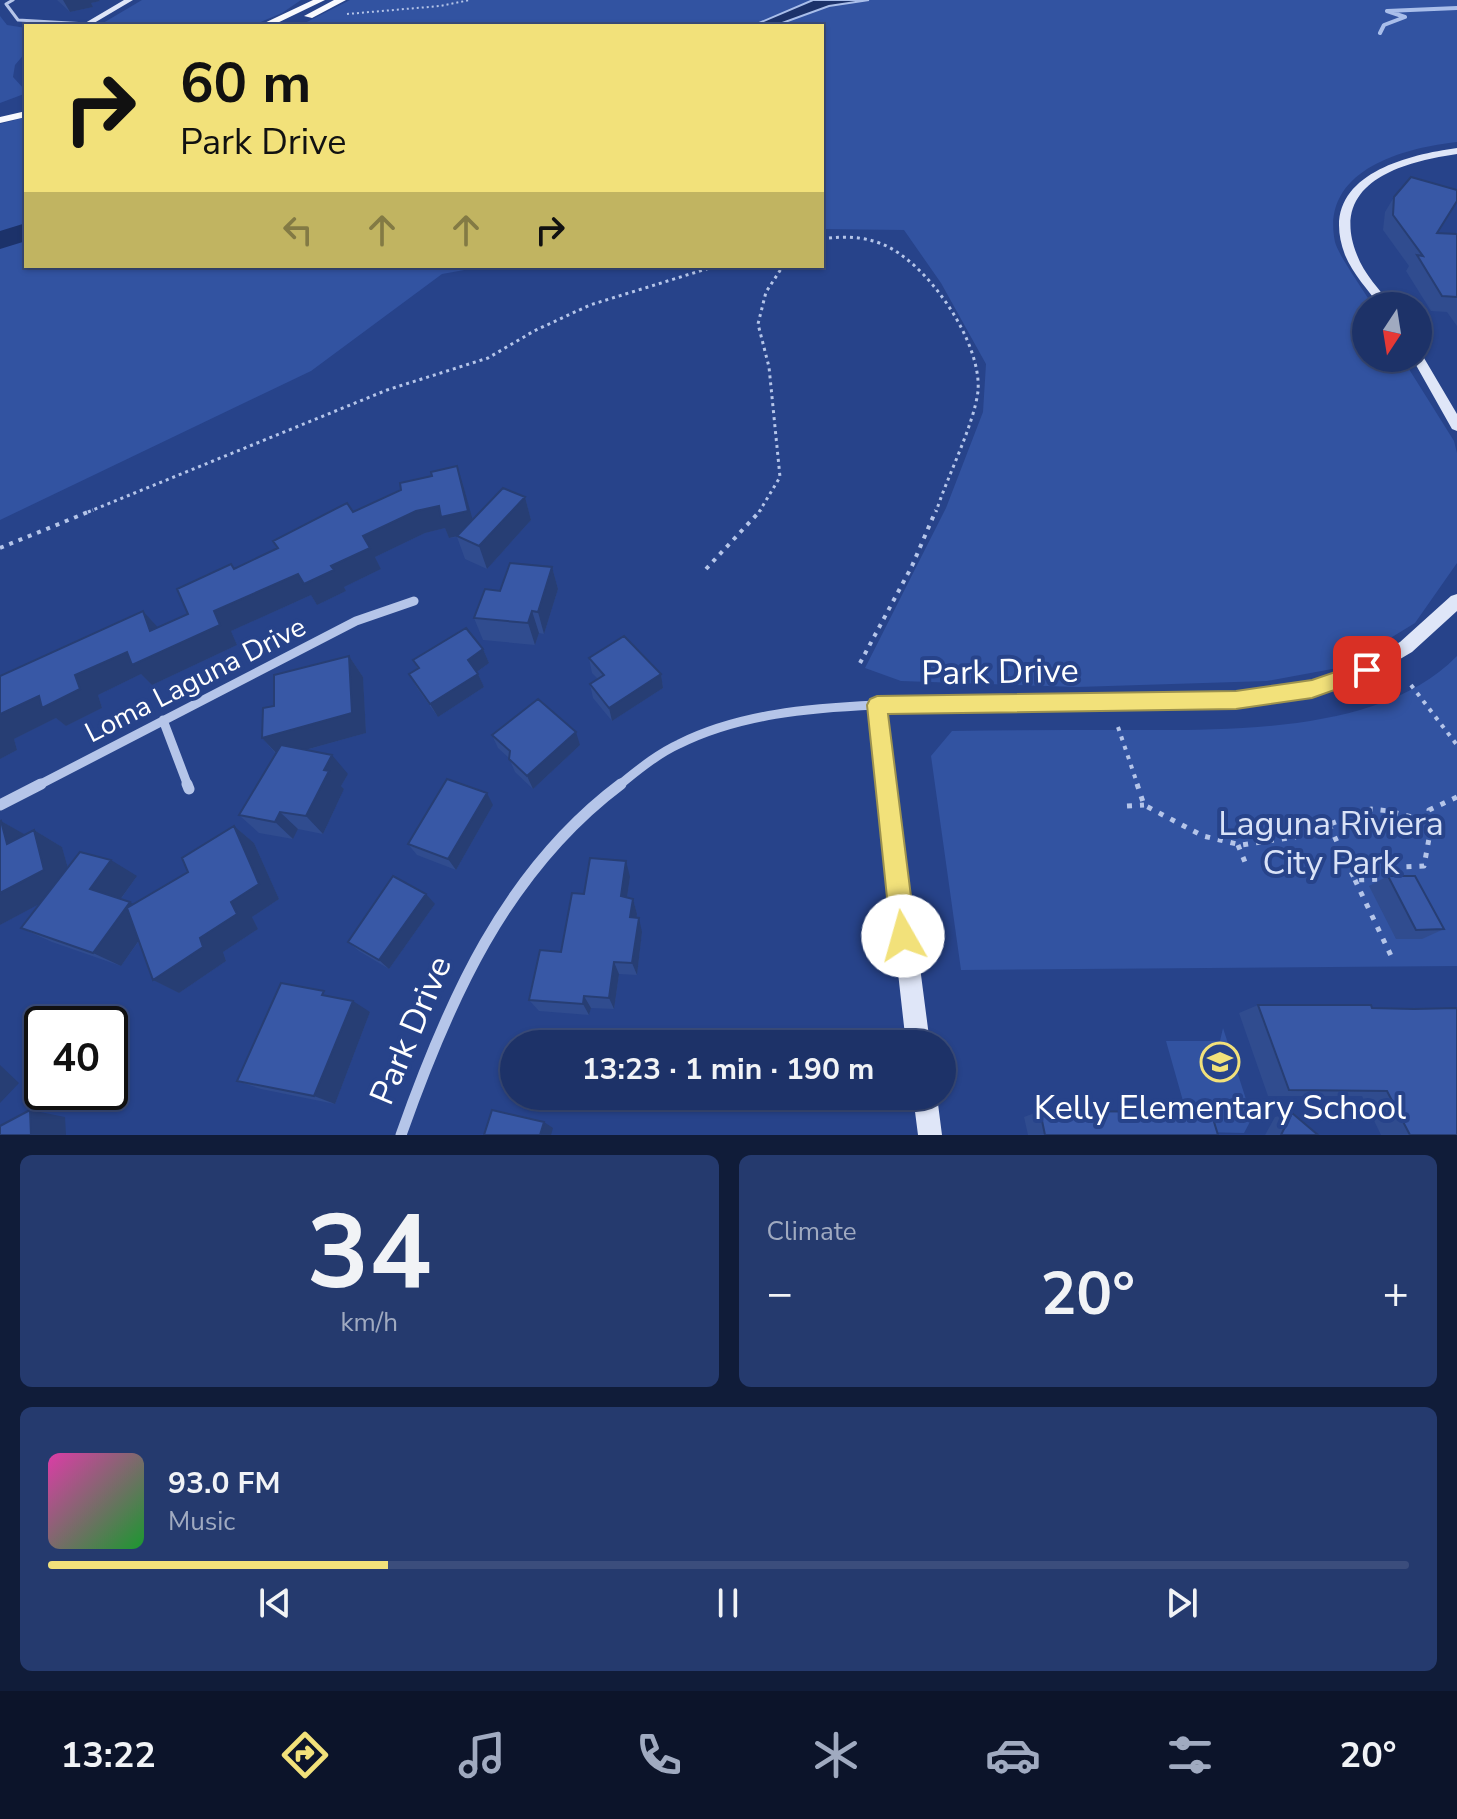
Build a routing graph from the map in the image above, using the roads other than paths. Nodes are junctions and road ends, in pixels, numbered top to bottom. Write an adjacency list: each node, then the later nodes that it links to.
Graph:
1 (13, 0): 5 (lane)
2 (129, 0): 6 (street)
3 (320, 0): 7 (main road)
4 (341, 0): 8 (main road)
5 (65, 24)
6 (88, 24)
7 (267, 24)
8 (291, 24)
9 (24, 104): 10 (main road)
10 (0, 110)
11 (24, 114): 12 (main road)
12 (0, 120)
13 (1457, 151): 14 (street)
14 (1376, 292)
15 (1426, 372): 16 (street)
16 (1457, 426)
17 (414, 601): 20 (street, Loma Laguna Drive)
18 (1457, 601): 19 (street, Park Drive)
19 (877, 705): 23 (street); 25 (street, Park Drive)
20 (163, 720): 21 (street); 22 (street, Loma Laguna Drive)
21 (189, 789)
22 (0, 805)
23 (916, 1030)
24 (927, 1110): 26 (street)
25 (401, 1135)
26 (930, 1135)

